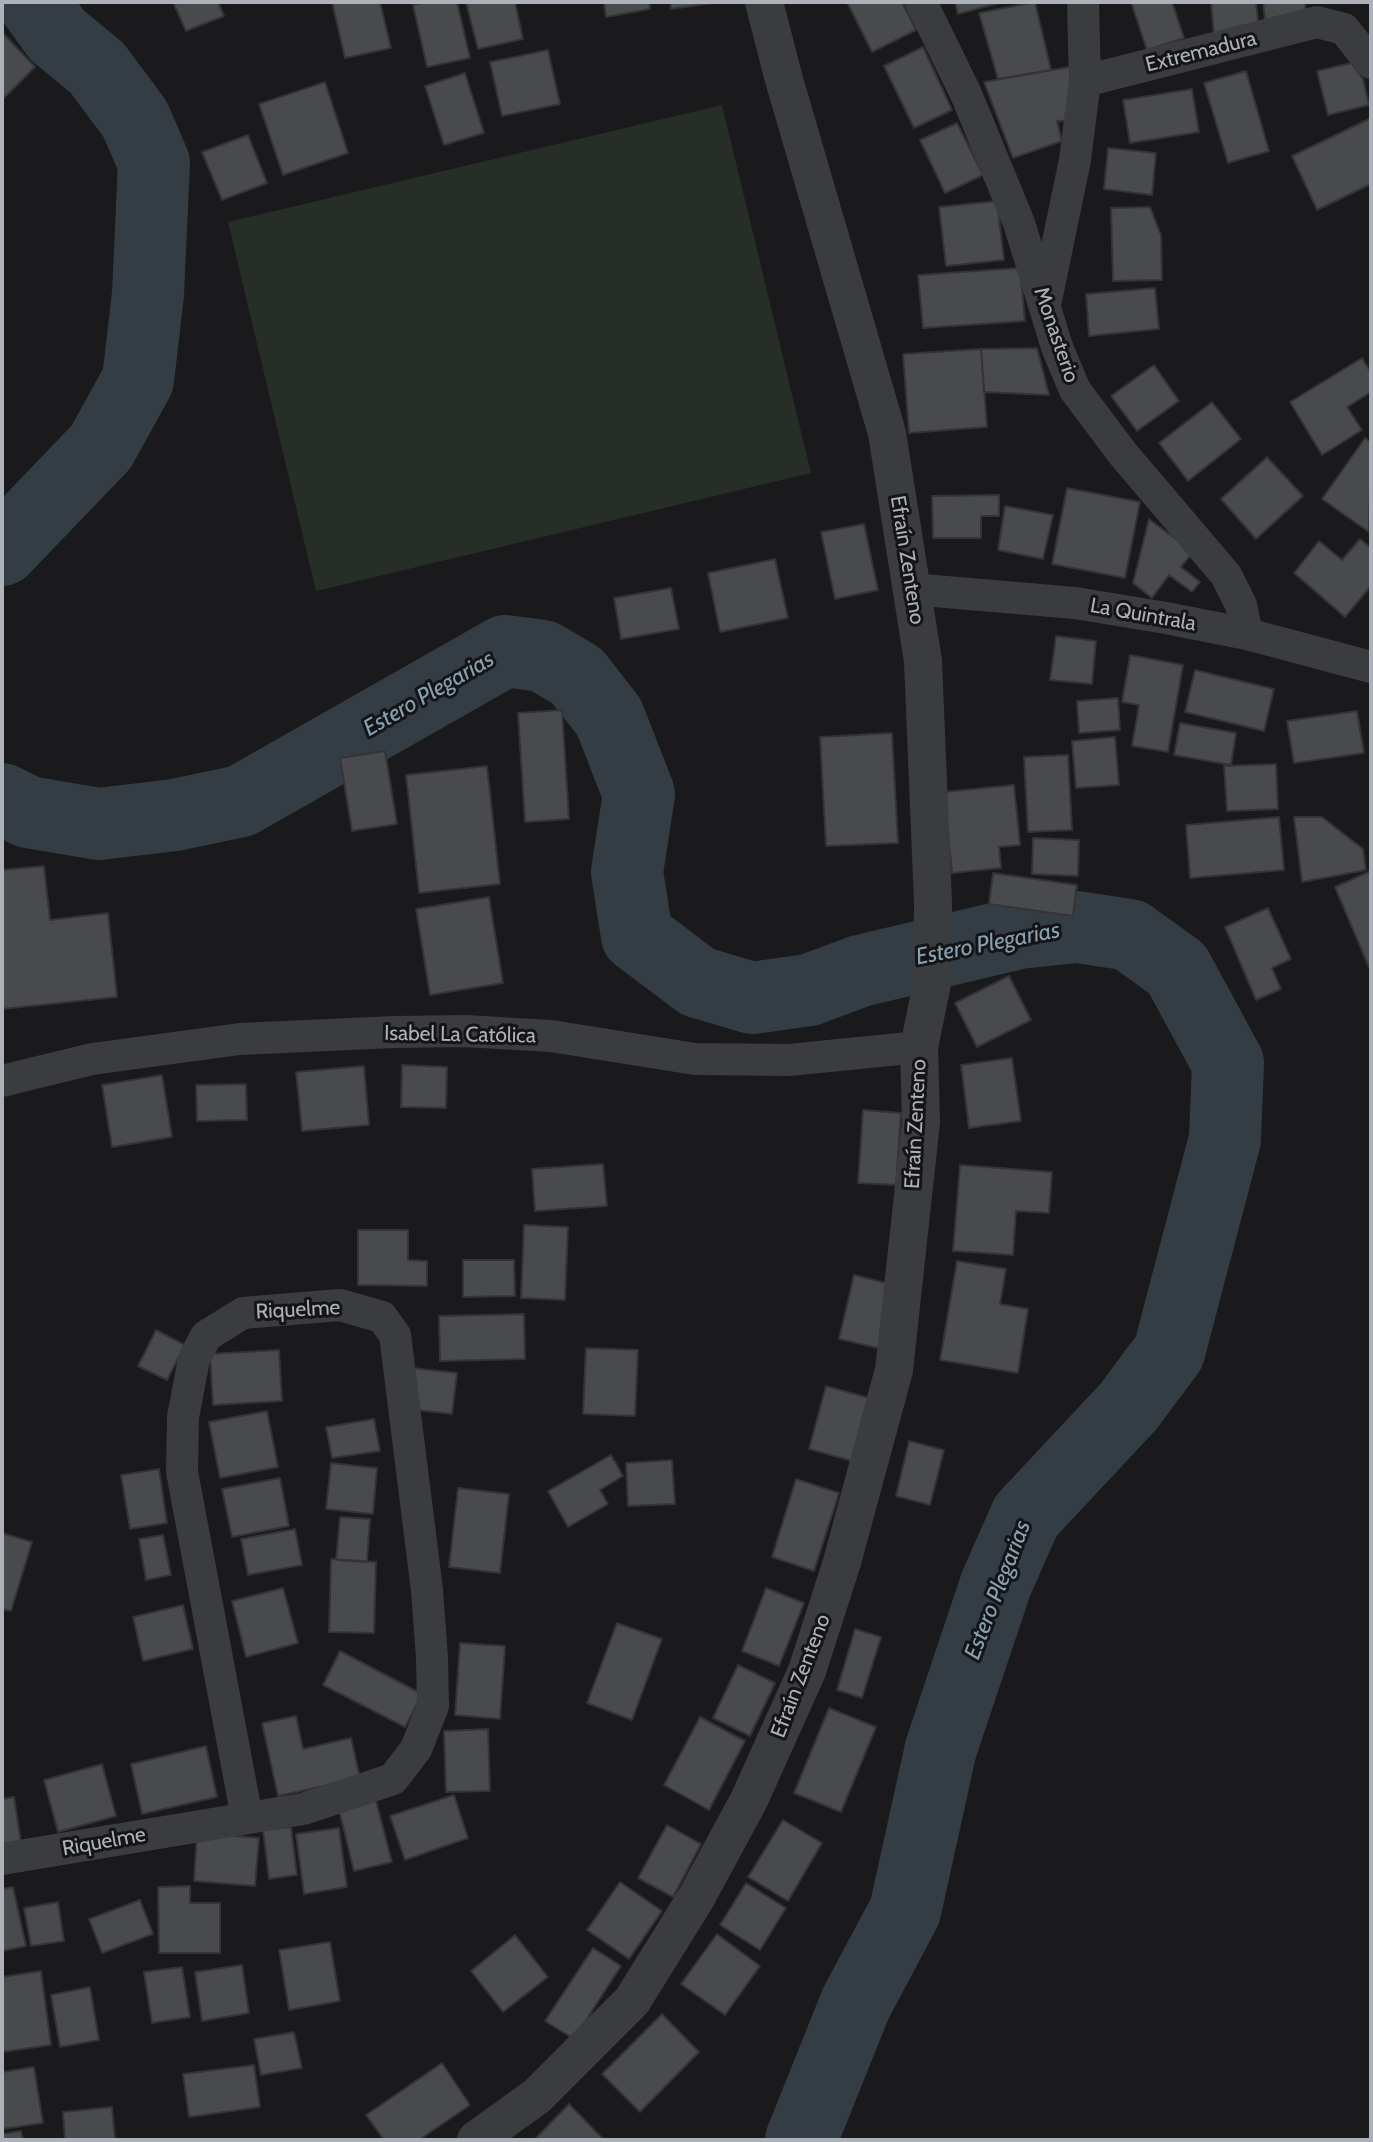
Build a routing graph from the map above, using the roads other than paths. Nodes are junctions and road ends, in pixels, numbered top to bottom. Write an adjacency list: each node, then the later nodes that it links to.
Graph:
1 (764, 2): 8 (street, Efraín Zenteno)
2 (921, 2): 7 (street, Monasterio)
3 (1083, 2): 6 (street)
4 (1340, 19): 5 (street); 6 (street, Extremadura)
5 (1371, 64)
6 (1085, 81): 7 (street)
7 (1046, 305): 9 (street, Monasterio)
8 (911, 589): 9 (street, La Quintrala); 11 (street, Efraín Zenteno)
9 (1247, 634): 10 (street, La Quintrala)
10 (1371, 667)
11 (919, 1046): 12 (street, Isabel La Católica); 15 (street, Efraín Zenteno)
12 (2, 1082)
13 (247, 1818): 13 (street, Riquelme); 14 (street, Riquelme)
14 (2, 1859)
15 (476, 2140)

